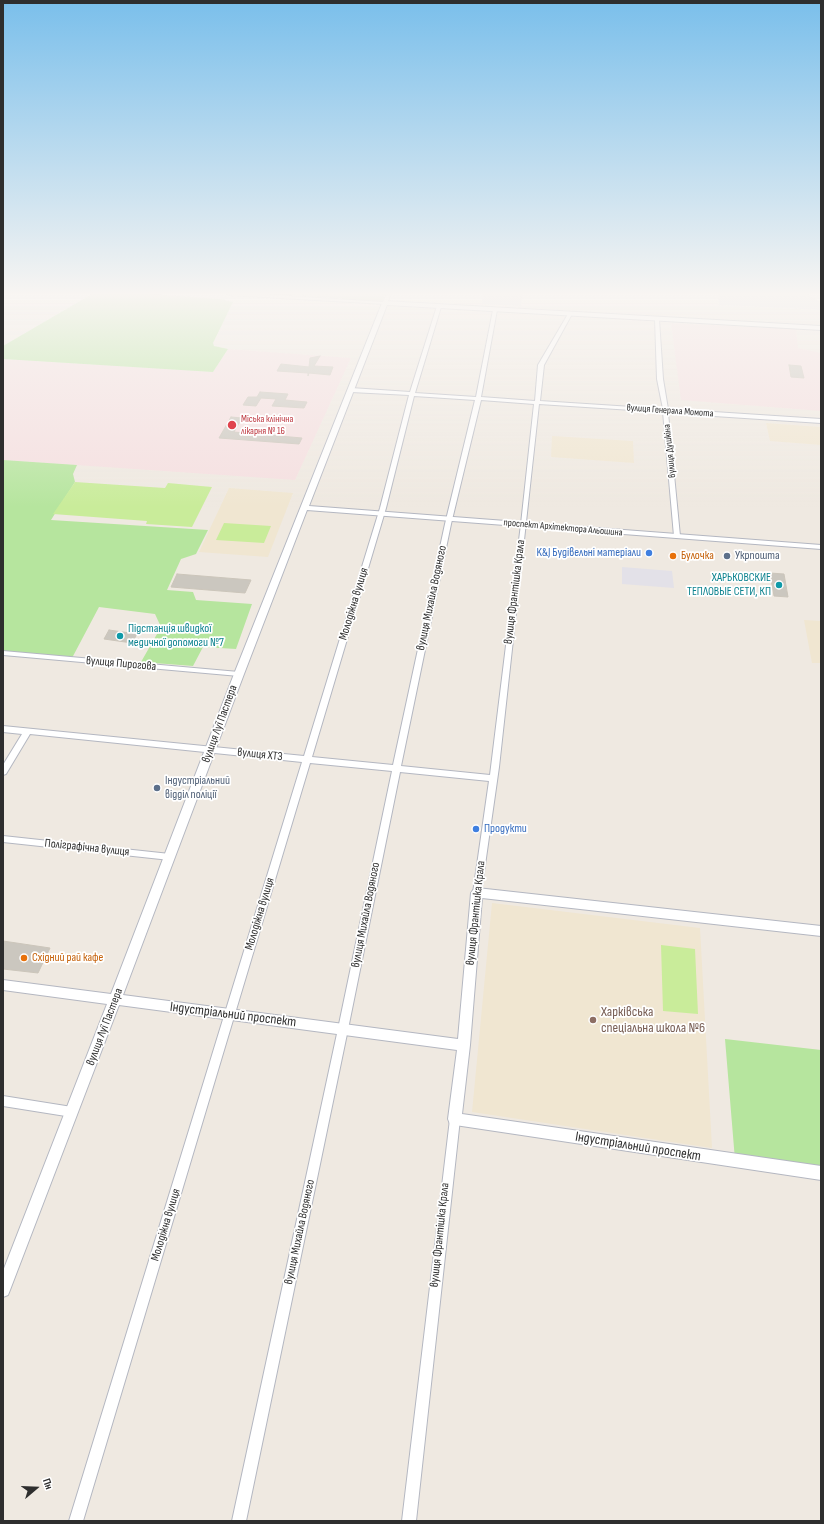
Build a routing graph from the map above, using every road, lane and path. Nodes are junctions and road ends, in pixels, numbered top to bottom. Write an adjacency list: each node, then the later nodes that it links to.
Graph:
1 (361, 365): 6 (street, вулиця Луї Пастера)
2 (421, 365): 7 (street, Молодіжна вулиця)
3 (484, 365): 8 (street, вулиця Михайла Водяного)
4 (541, 365): 9 (street, вулиця Франтішка Крала)
5 (659, 365): 10 (street, вулиця Душкіна)
6 (351, 390): 7 (street, вулиця Генерала Момота); 12 (street, вулиця Луї Пастера)
7 (412, 393): 8 (street, вулиця Генерала Момота); 13 (street, Молодіжна вулиця)
8 (478, 398): 9 (street, вулиця Генерала Момота); 14 (street, вулиця Михайла Водяного)
9 (538, 402): 10 (street, вулиця Генерала Момота); 15 (street, вулиця Франтішка Крала)
10 (666, 410): 11 (street, вулиця Генерала Момота); 16 (street, вулиця Душкіна)
11 (821, 420)
12 (305, 508): 13 (street, проспект Архітектора Альошина); 19 (street, вулиця Луї Пастера)
13 (381, 513): 14 (street, проспект Архітектора Альошина); 23 (street, Молодіжна вулиця)
14 (450, 519): 15 (street, проспект Архітектора Альошина); 24 (street, вулиця Михайла Водяного)
15 (524, 524): 16 (street, проспект Архітектора Альошина); 26 (street, вулиця Франтішка Крала)
16 (677, 536): 17 (street, проспект Архітектора Альошина)
17 (821, 548)
18 (3, 653): 19 (street, вулиця Пирогова)
19 (239, 674): 22 (street, вулиця Луї Пастера)
20 (3, 729): 21 (street, вулиця ХТЗ)
21 (28, 731): 22 (street, вулиця ХТЗ); 25 (street)
22 (211, 750): 23 (street, вулиця ХТЗ); 28 (street, вулиця Луї Пастера)
23 (307, 760): 24 (street, вулиця ХТЗ); 33 (street, Молодіжна вулиця)
24 (396, 769): 26 (street, вулиця ХТЗ); 34 (street, вулиця Михайла Водяного)
25 (3, 772)
26 (493, 778): 29 (street, вулиця Франтішка Крала)
27 (3, 839): 28 (street, Поліграфічна вулиця)
28 (170, 857): 32 (street, вулиця Луї Пастера)
29 (477, 894): 30 (street); 35 (street, вулиця Франтішка Крала)
30 (821, 931)
31 (3, 985): 32 (street, Індустріальний проспект)
32 (115, 999): 33 (street, Індустріальний проспект); 37 (street, вулиця Луї Пастера)
33 (229, 1014): 34 (street, Індустріальний проспект); 41 (street, Молодіжна вулиця)
34 (343, 1029): 35 (street, Індустріальний проспект); 42 (street, вулиця Михайла Водяного)
35 (464, 1045): 38 (street, вулиця Франтішка Крала)
36 (3, 1101): 37 (street)
37 (72, 1112): 40 (street, вулиця Луї Пастера)
38 (455, 1119): 39 (street, Індустріальний проспект); 43 (street, вулиця Франтішка Крала)
39 (821, 1173)
40 (3, 1290)
41 (76, 1521)
42 (239, 1521)
43 (409, 1521)

